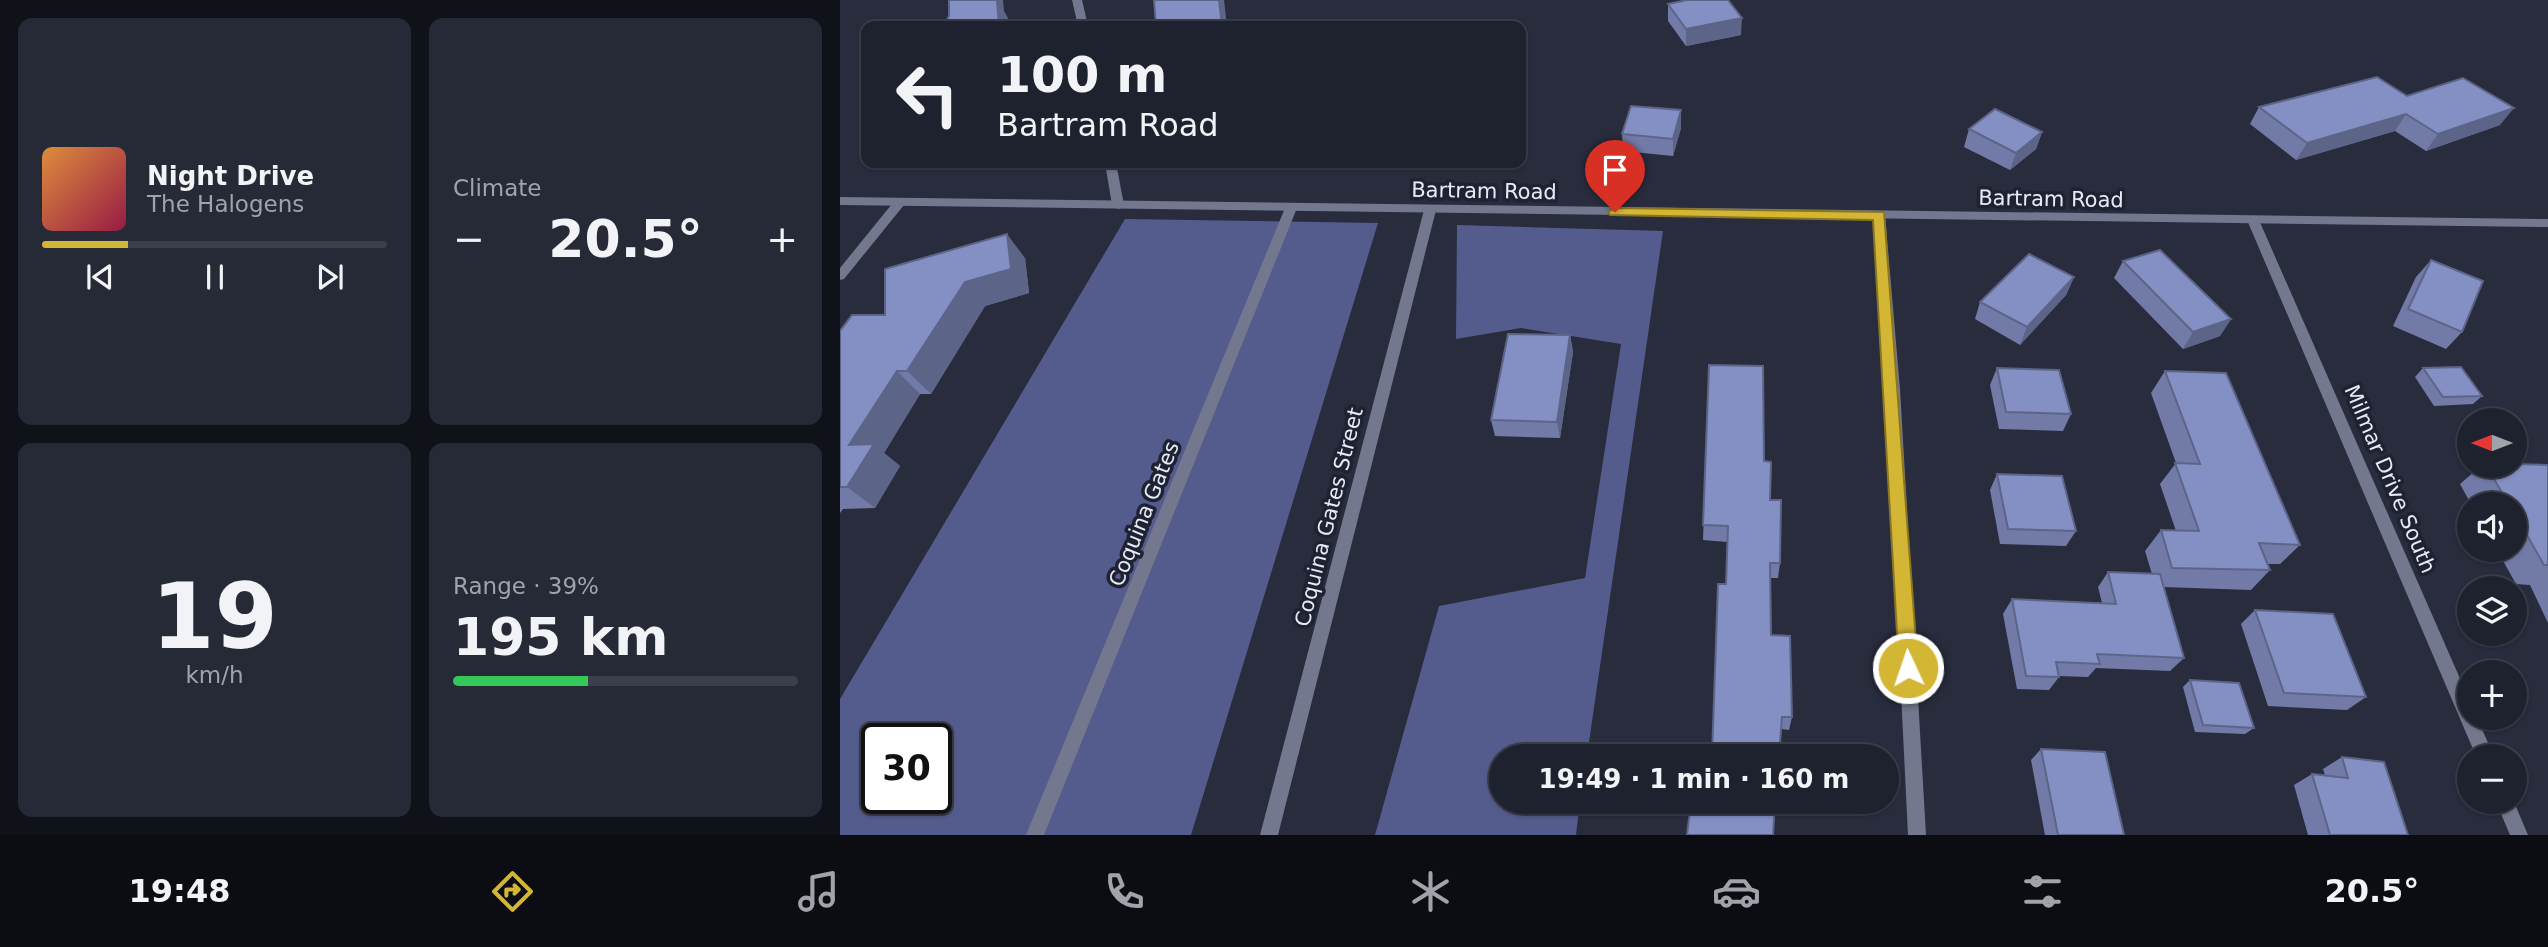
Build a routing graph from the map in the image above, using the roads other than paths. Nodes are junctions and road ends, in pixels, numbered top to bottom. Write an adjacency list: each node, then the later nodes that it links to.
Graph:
1 (1077, 0): 2 (street)
2 (1082, 21)
3 (1111, 168): 6 (street)
4 (840, 201): 5 (street, Bartram Road)
5 (900, 202): 6 (street, Bartram Road); 12 (street)
6 (1118, 205): 7 (street, Bartram Road)
7 (1292, 208): 8 (street, Bartram Road); 15 (street, Coquina Gates)
8 (1430, 210): 9 (street, Bartram Road); 16 (street, Coquina Gates Street)
9 (1879, 215): 10 (street, Bartram Road); 17 (street)
10 (2253, 220): 11 (street, Bartram Road); 13 (street, Milmar Drive South)
11 (2548, 223)
12 (840, 276)
13 (2480, 744)
14 (2510, 814): 18 (street)
15 (1035, 835)
16 (1269, 835)
17 (1917, 835)
18 (2519, 835)

